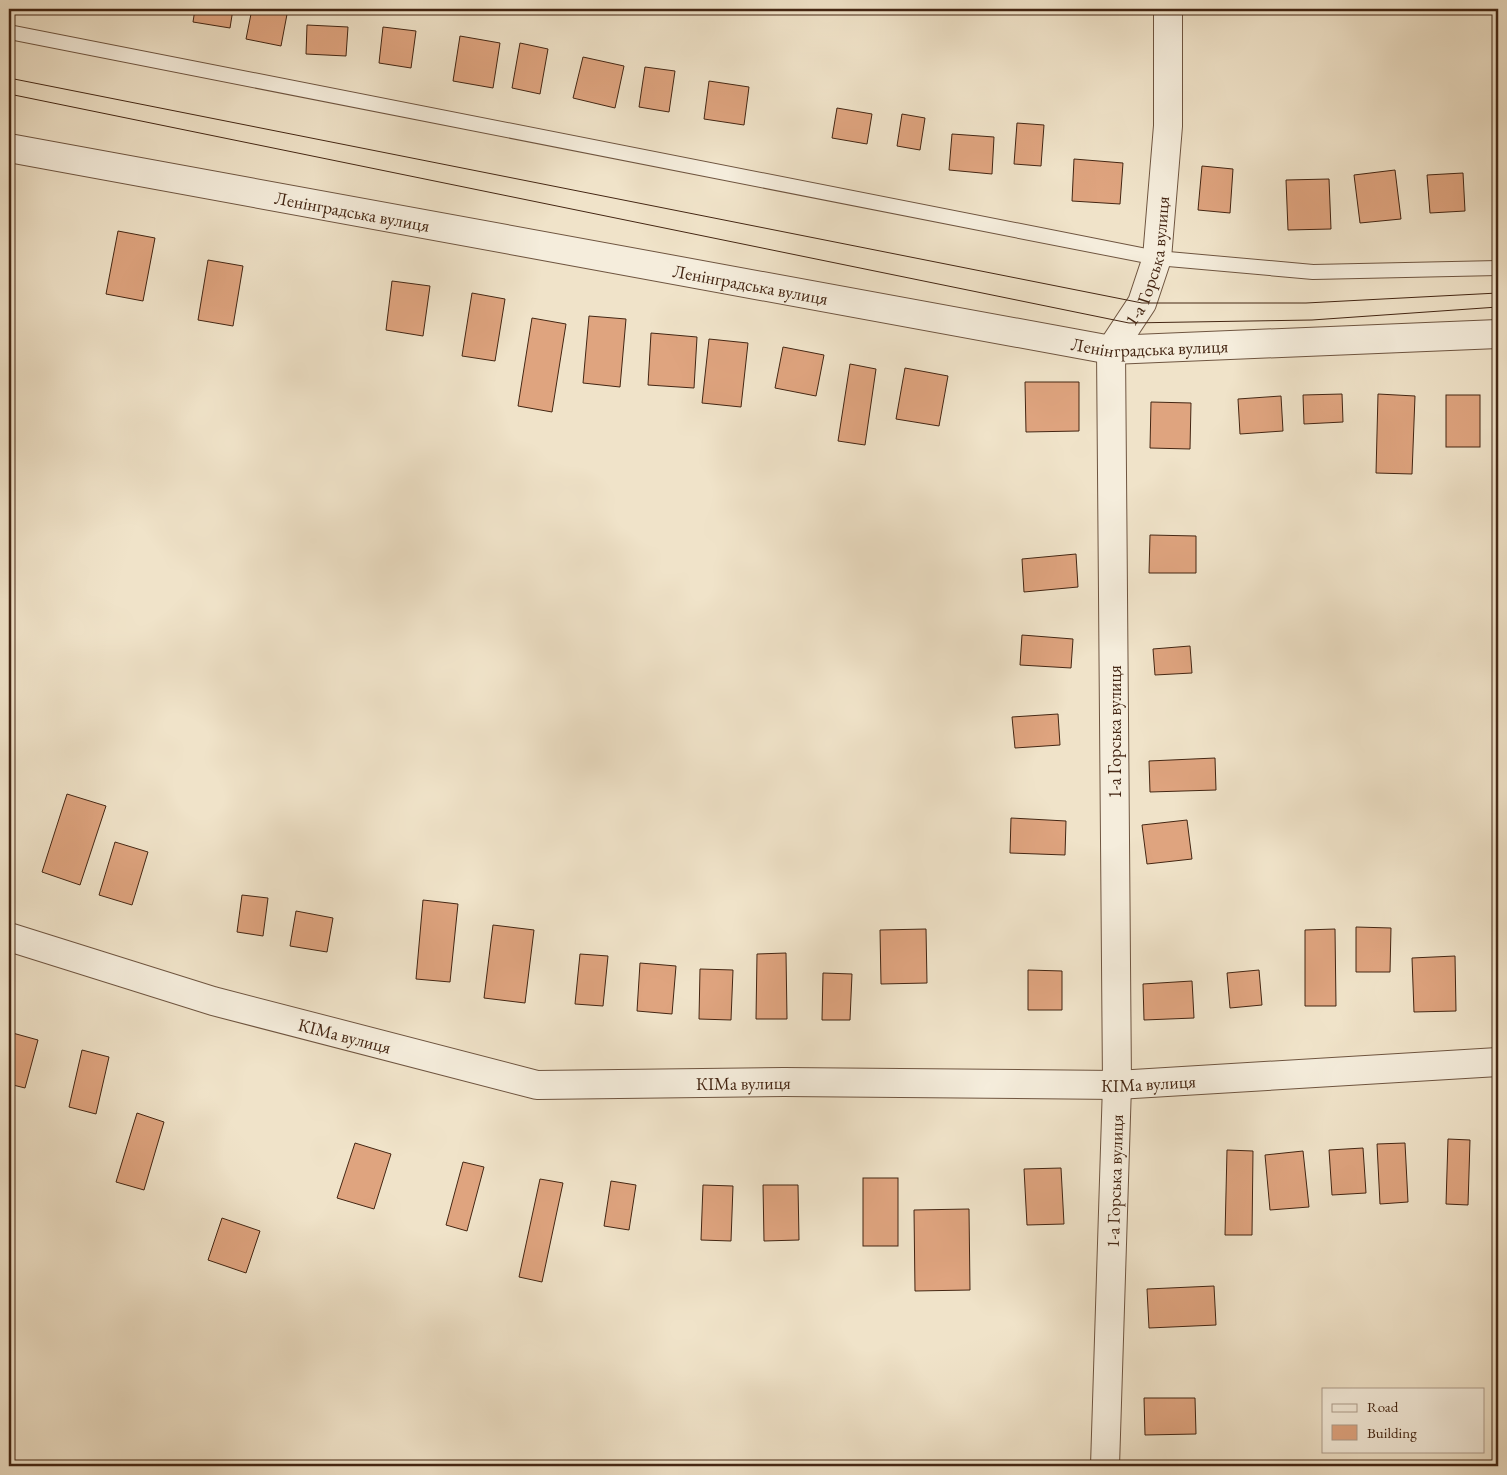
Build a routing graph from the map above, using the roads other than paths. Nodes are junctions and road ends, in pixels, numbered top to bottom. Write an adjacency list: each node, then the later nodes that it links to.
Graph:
1 (1168, 9): 4 (street, 1-а Горська вулиця)
2 (9, 32): 4 (lane)
3 (9, 148): 7 (street, Ленінградська вулиця)
4 (1157, 258): 5 (lane); 7 (street, 1-а Горська вулиця)
5 (1498, 268)
6 (1498, 334): 7 (street, Ленінградська вулиця)
7 (1111, 350): 10 (street, 1-а Горська вулиця)
8 (9, 937): 10 (street, КІМа вулиця)
9 (1498, 1062): 10 (street, КІМа вулиця)
10 (1117, 1085): 11 (street, 1-а Горська вулиця)
11 (1105, 1466)

